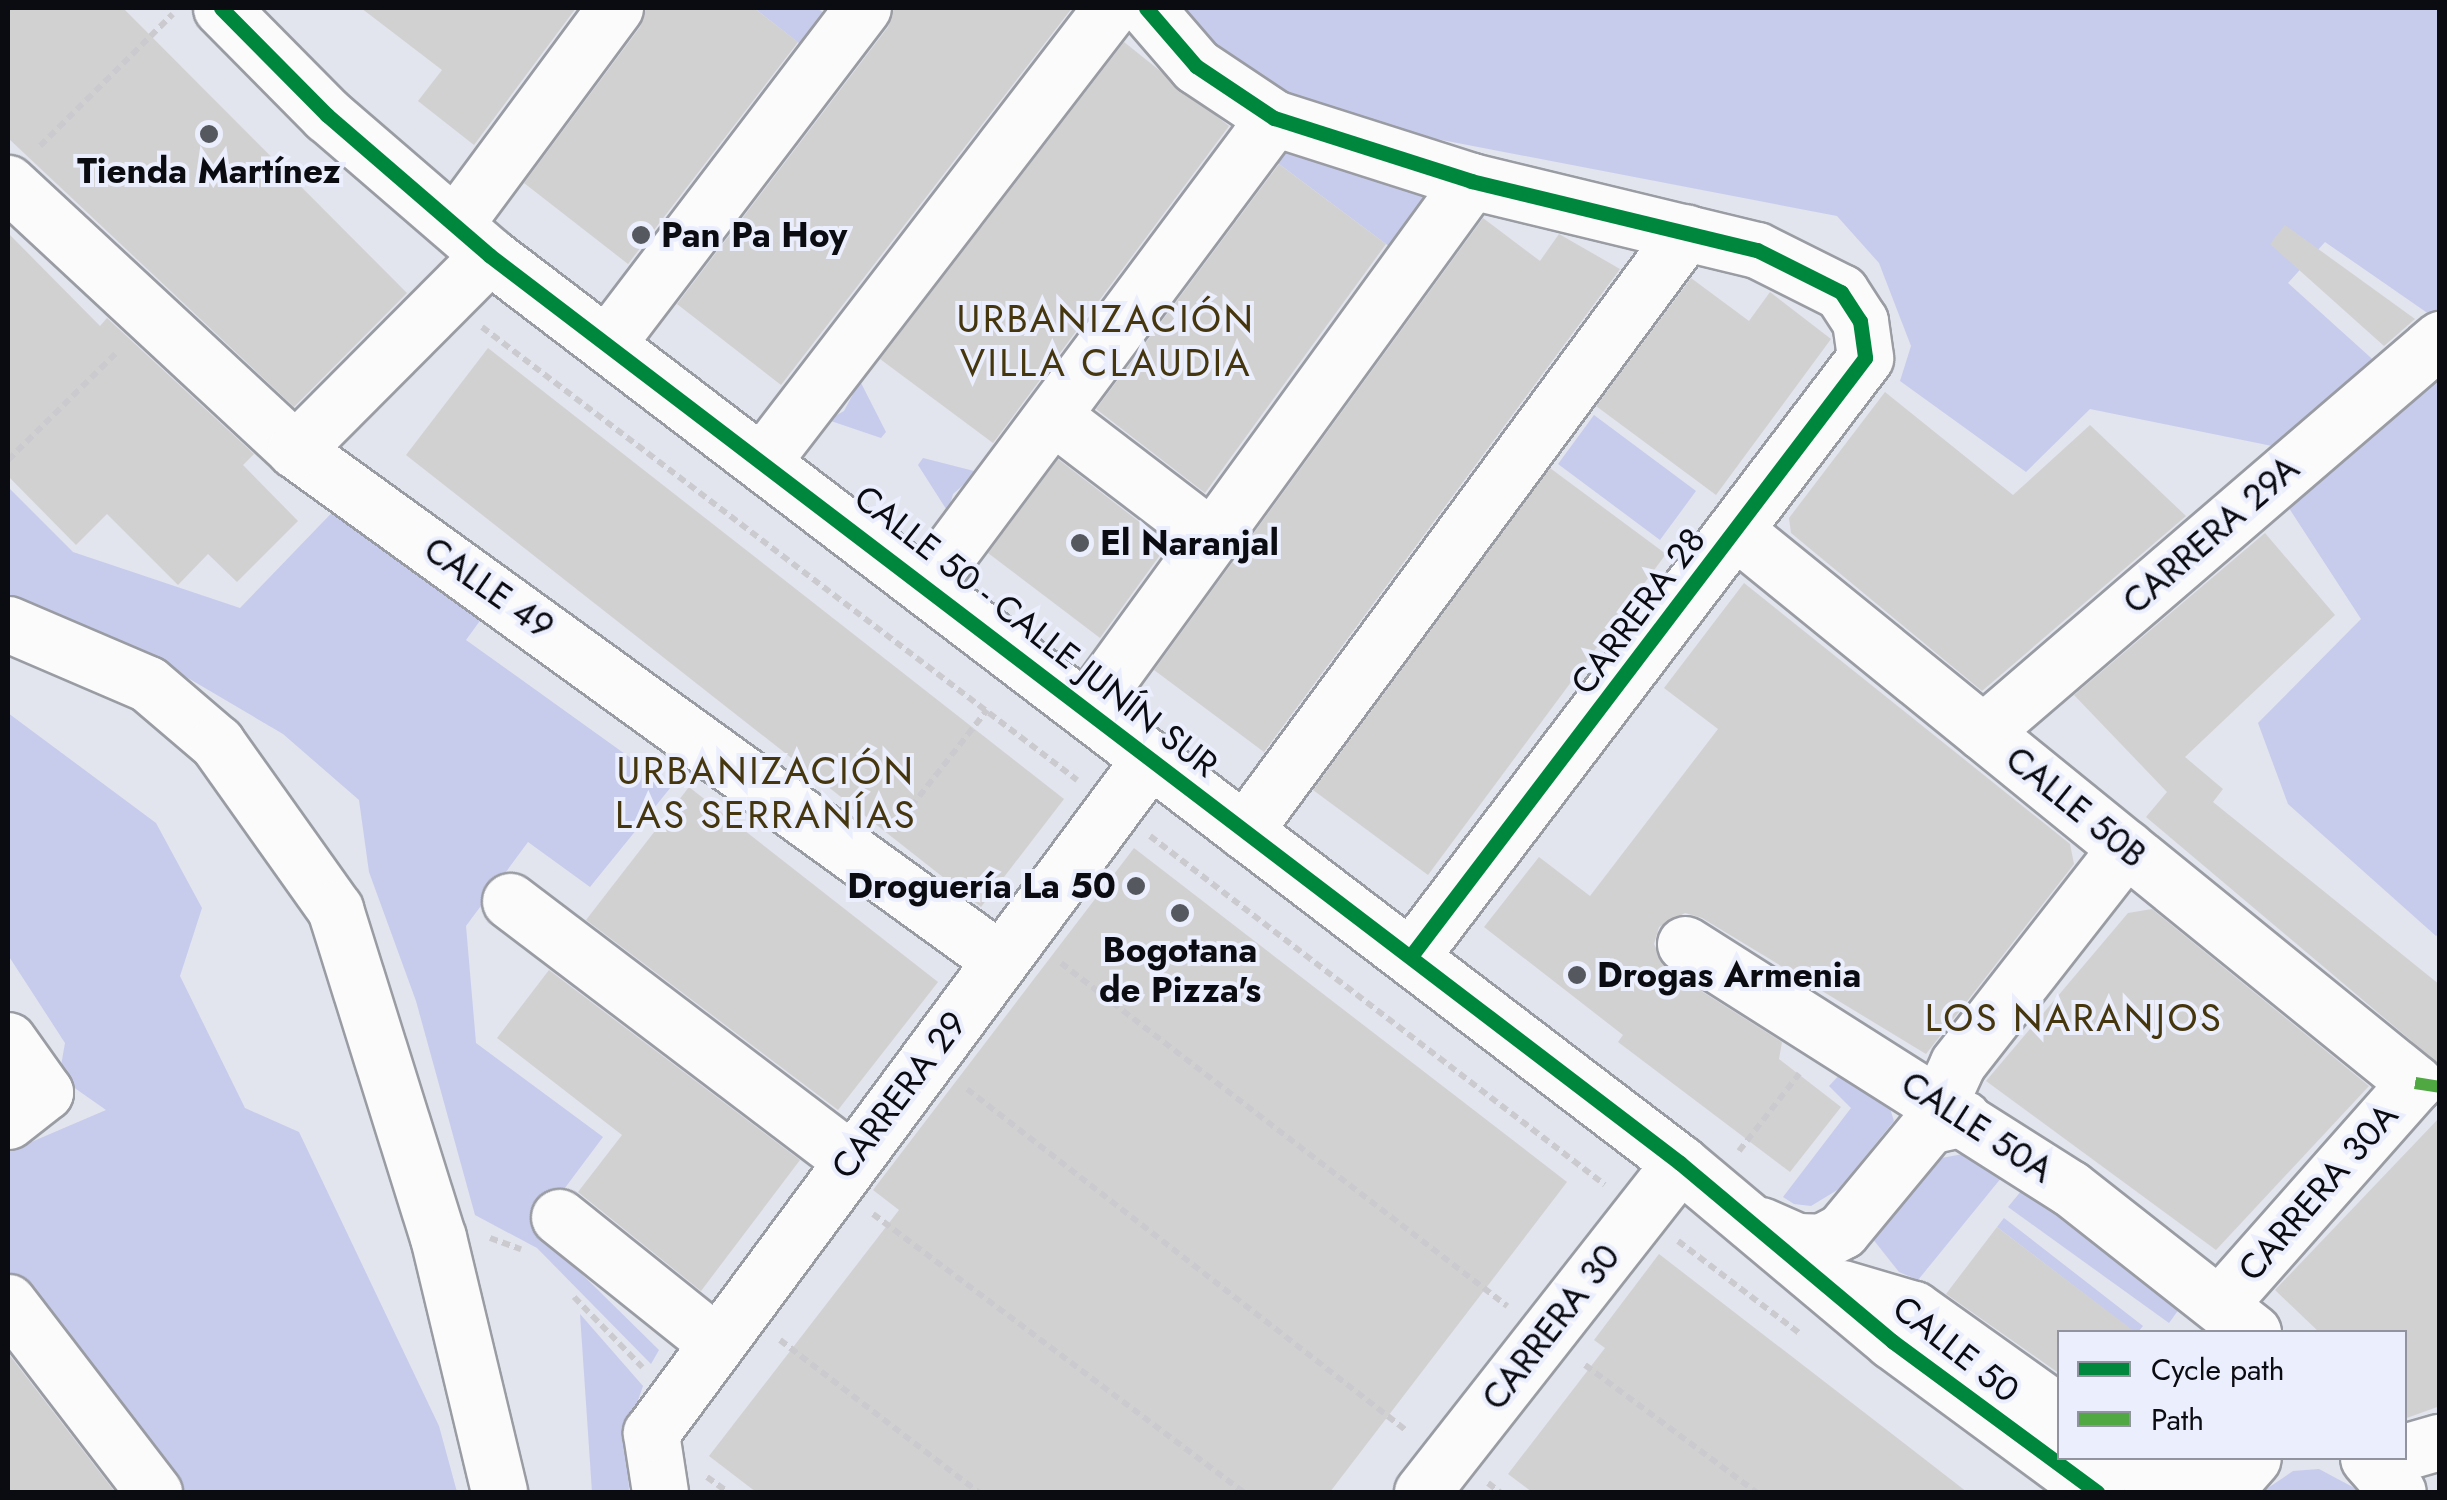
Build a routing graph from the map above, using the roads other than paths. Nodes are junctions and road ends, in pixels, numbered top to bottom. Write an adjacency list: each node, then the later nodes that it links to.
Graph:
1 (222, 8): 10 (street, CALLE 50 - CALLE JUNÍN SUR)
2 (615, 8): 10 (street)
3 (1111, 8): 15 (street)
4 (1146, 8): 6 (street)
5 (855, 10): 12 (street)
6 (1274, 118): 8 (street); 13 (street)
7 (21, 167): 14 (street, CALLE 49)
8 (1471, 181): 9 (street); 17 (street)
9 (1686, 232): 16 (street, CARRERA 28); 23 (street)
10 (472, 239): 12 (street, CALLE 50 - CALLE JUNÍN SUR); 14 (street)
11 (2440, 339): 21 (street, CARRERA 29A)
12 (609, 341): 15 (street, CALLE 50 - CALLE JUNÍN SUR)
13 (1052, 416): 17 (street); 18 (street)
14 (295, 450): 27 (street, CALLE 49)
15 (764, 460): 18 (street, CALLE 50 - CALLE JUNÍN SUR)
16 (1737, 532): 21 (street, CALLE 50B); 28 (street, CARRERA 28)
17 (1211, 537): 20 (street)
18 (926, 583): 20 (street, CALLE 50 - CALLE JUNÍN SUR)
19 (8, 624): 47 (street)
20 (1087, 709): 22 (street, CALLE 50 - CALLE JUNÍN SUR)
21 (1982, 732): 24 (street, CALLE 50B)
22 (1150, 759): 23 (street, CALLE 50 - CALLE JUNÍN SUR); 27 (street, CARRERA 29)
23 (1244, 830): 28 (street, CALLE 50 - CALLE JUNÍN SUR)
24 (2126, 848): 30 (street, CALLE 50B); 31 (street)
25 (510, 901): 33 (street)
26 (1685, 944): 31 (street, CALLE 50A)
27 (1010, 946): 33 (street, CARRERA 29)
28 (1412, 956): 34 (street, CALLE 50 - CALLE JUNÍN SUR)
29 (8, 1040): 32 (street)
30 (2414, 1083): 38 (street, CARRERA 30A)
31 (1947, 1116): 34 (street); 38 (street, CALLE 50A)
32 (8, 1121)
33 (841, 1172): 39 (street, CARRERA 29)
34 (1715, 1191): 36 (street, CALLE 50 - CALLE JUNÍN SUR); 45 (street, CARRERA 30)
35 (546, 1235): 39 (street)
36 (1829, 1284): 40 (street); 49 (street, CALLE 50)
37 (8, 1302): 46 (street)
38 (2237, 1317)
39 (727, 1326): 48 (street, CARRERA 29)
40 (2057, 1411)
41 (2440, 1442): 42 (street)
42 (2407, 1455)
43 (2126, 1460): 44 (street)
44 (2240, 1472)
45 (1434, 1477)
46 (154, 1492)
47 (500, 1492)
48 (660, 1492)
49 (2096, 1492)

